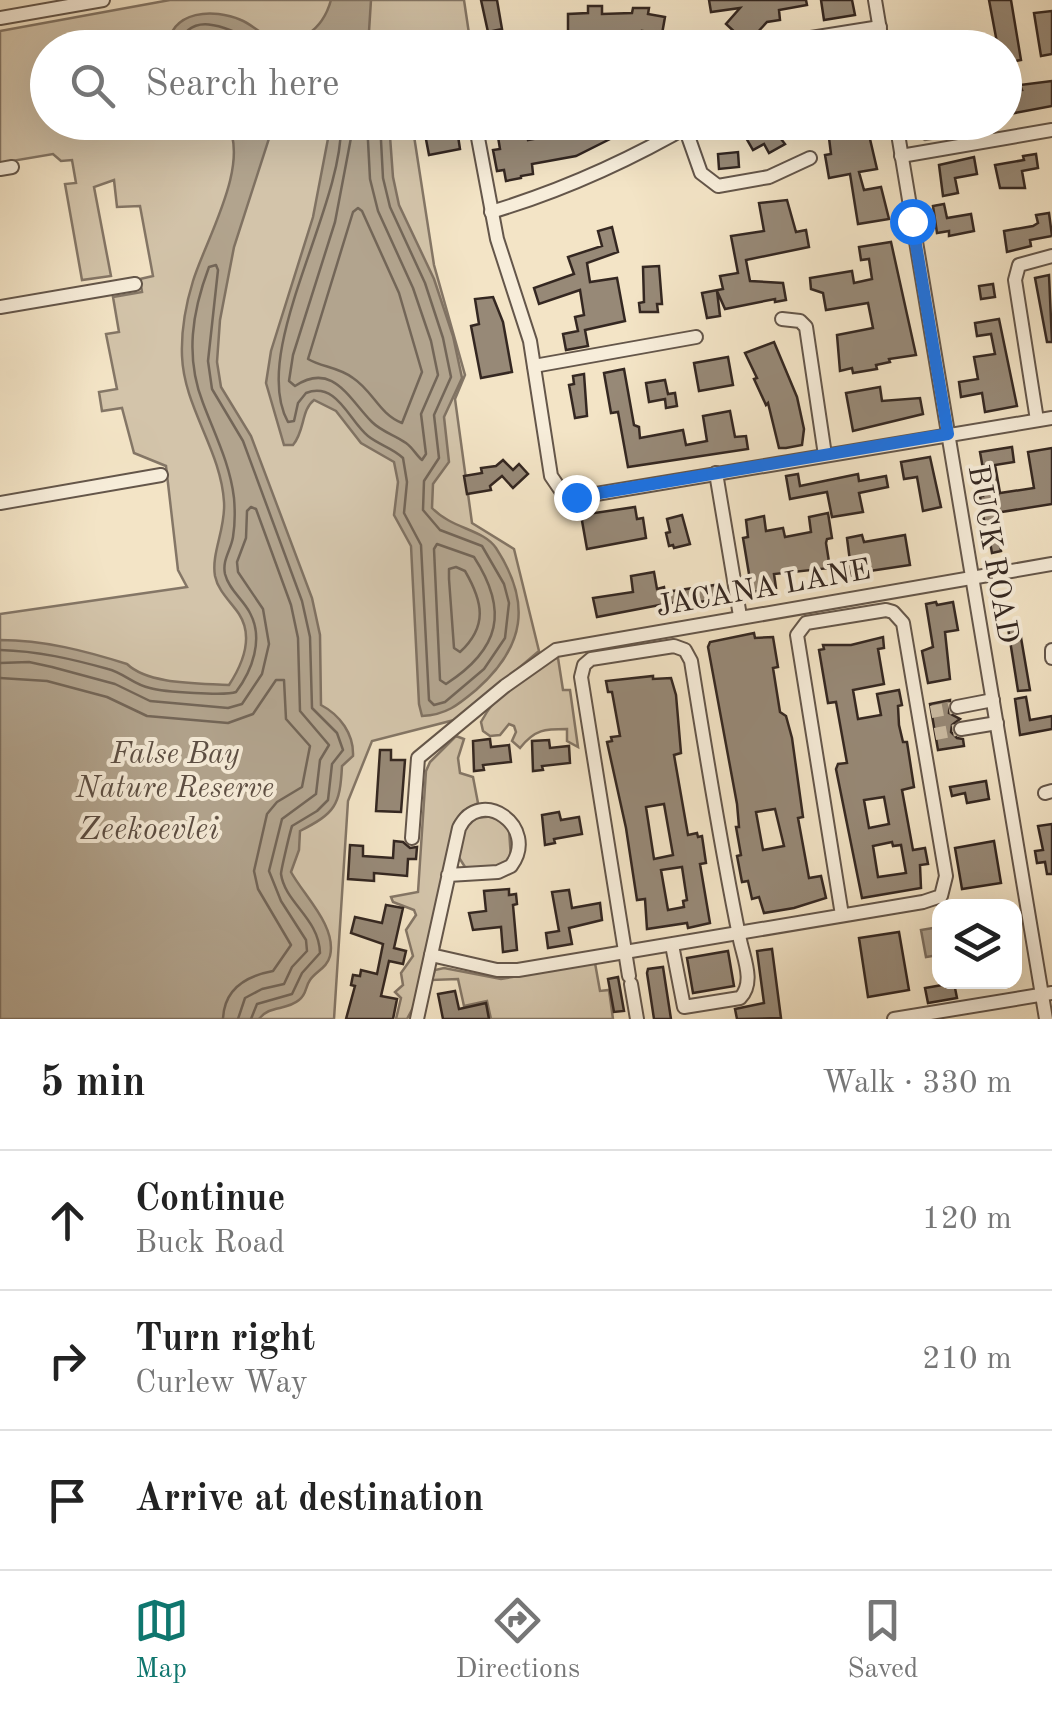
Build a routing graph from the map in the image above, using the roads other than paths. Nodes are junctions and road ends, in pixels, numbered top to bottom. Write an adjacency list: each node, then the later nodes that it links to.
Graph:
1 (103, 0): 3 (street)
2 (874, 0): 4 (street)
3 (0, 18)
4 (880, 27): 5 (street); 6 (street)
5 (861, 30)
6 (881, 30)
7 (1052, 130): 8 (street)
8 (1022, 135)
9 (477, 140): 16 (street)
10 (664, 140): 16 (street)
11 (692, 140): 15 (street)
12 (899, 140): 14 (street, BUCK ROAD)
13 (994, 140): 14 (street)
14 (902, 156): 25 (street, BUCK ROAD)
15 (810, 158)
16 (491, 212): 22 (street)
17 (1052, 256): 24 (street)
18 (135, 284): 19 (street)
19 (0, 307)
20 (782, 319): 26 (street)
21 (696, 337): 22 (street)
22 (534, 366): 27 (street)
23 (1052, 418): 24 (street)
24 (1037, 420): 25 (street)
25 (948, 434): 26 (street); 31 (street, BUCK ROAD)
26 (825, 455): 27 (street)
27 (716, 473): 32 (street)
28 (161, 475): 29 (street)
29 (0, 502)
30 (1052, 564): 31 (street, JACANA LANE)
31 (973, 575): 32 (street, JACANA LANE); 35 (street, BUCK ROAD)
32 (740, 616): 39 (street, JACANA LANE)
33 (1052, 650): 34 (street)
34 (1052, 658)
35 (993, 700): 36 (street); 37 (street, BUCK ROAD)
36 (957, 707)
37 (997, 723): 38 (street); 46 (street, BUCK ROAD)
38 (961, 729)
39 (412, 838)
40 (448, 875): 40 (street); 45 (street)
41 (842, 915): 41 (street); 42 (street)
42 (738, 934): 43 (street); 43 (street); 44 (street)
43 (672, 945): 44 (street)
44 (625, 954): 45 (street); 48 (street)
45 (430, 956): 47 (street)
46 (1047, 994): 49 (street); 50 (street, BUCK ROAD)
47 (416, 1019)
48 (637, 1019)
49 (894, 1019)
50 (1046, 1019)

